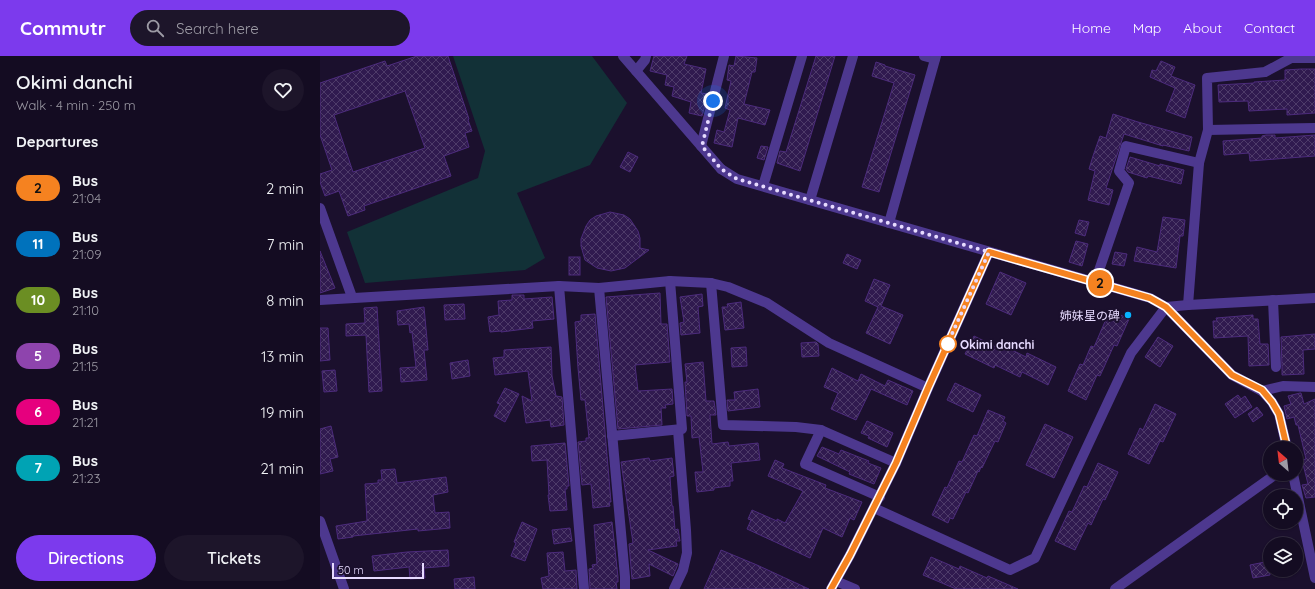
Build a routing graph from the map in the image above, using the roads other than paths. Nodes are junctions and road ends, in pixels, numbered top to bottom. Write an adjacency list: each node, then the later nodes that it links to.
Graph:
1 (623, 56): 9 (street)
2 (646, 56): 9 (street)
3 (724, 56): 12 (street)
4 (802, 56): 14 (street)
5 (853, 56): 15 (street)
6 (924, 56): 7 (street)
7 (936, 58): 17 (street)
8 (1315, 58): 11 (street)
9 (636, 71): 12 (street)
10 (1315, 128): 11 (street)
11 (1208, 130): 13 (street)
12 (702, 146): 14 (street)
13 (1199, 163): 20 (street); 28 (street)
14 (763, 186): 15 (street)
15 (810, 200): 17 (street)
16 (320, 208): 24 (street)
17 (889, 223): 18 (street)
18 (989, 252): 20 (street); 32 (street)
19 (670, 281): 21 (street); 23 (street); 34 (street)
20 (1095, 282): 29 (street)
21 (711, 283): 32 (street); 35 (street)
22 (559, 286): 23 (street); 24 (street); 47 (street)
23 (599, 288): 36 (street)
24 (352, 297): 26 (street)
25 (1315, 298): 27 (street)
26 (320, 300)
27 (1273, 300): 28 (street); 30 (street)
28 (1188, 305): 29 (street)
29 (1166, 307): 33 (street); 42 (street)
30 (1276, 367)
31 (1315, 387): 33 (street)
32 (928, 388): 38 (street)
33 (1262, 390): 37 (street)
34 (678, 430): 36 (street); 49 (street)
35 (821, 430): 38 (street); 41 (street)
36 (612, 436): 48 (street)
37 (1285, 441)
38 (896, 463): 41 (street)
39 (1266, 481): 51 (street)
40 (1294, 481): 44 (street)
41 (880, 496): 42 (street)
42 (874, 508): 45 (street)
43 (320, 521): 46 (street)
44 (1315, 578)
45 (833, 585): 50 (street)
46 (344, 589)
47 (584, 589)
48 (625, 589)
49 (674, 589)
50 (855, 589)
51 (1115, 589)

